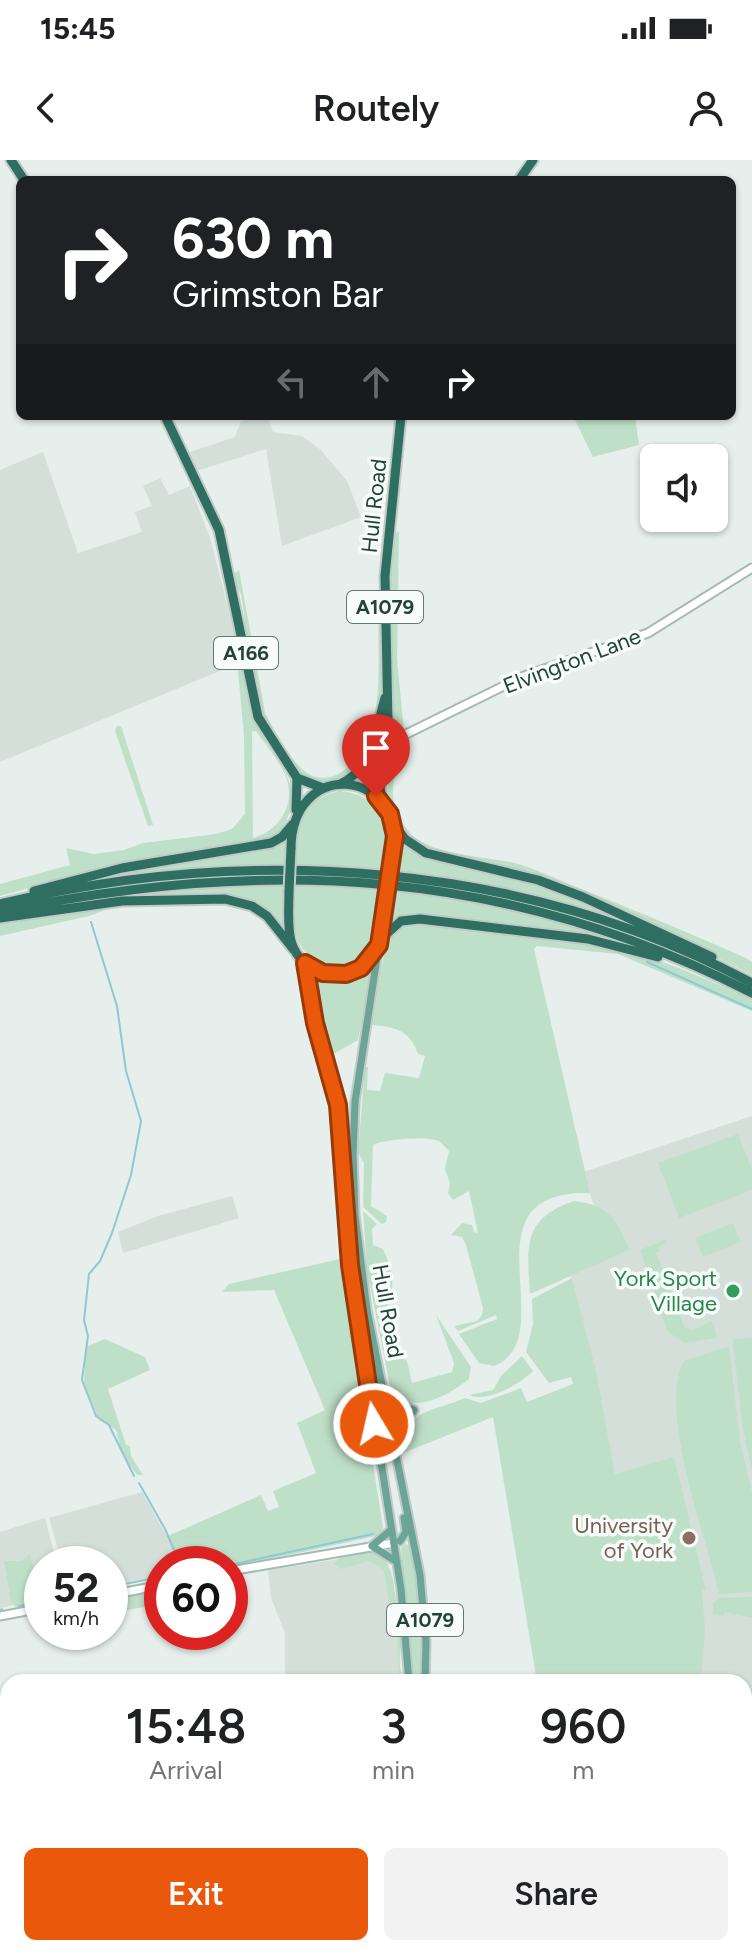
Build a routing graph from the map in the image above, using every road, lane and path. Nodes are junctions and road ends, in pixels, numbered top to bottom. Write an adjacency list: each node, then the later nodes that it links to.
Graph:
1 (167, 420): 7 (highway, A166)
2 (401, 420): 4 (highway, Hull Road / A1079)
3 (752, 568): 5 (main road, Elvington Lane)
4 (386, 696): 5 (highway, Hull Road / A1079); 6 (highway, Hull Road / A1079)
5 (386, 744): 6 (main road, Elvington Lane); 10 (highway, Hull Road / A1079)
6 (353, 777): 8 (highway)
7 (297, 778): 9 (highway); 11 (highway)
8 (337, 785): 9 (highway); 10 (highway)
9 (323, 788): 11 (highway)
10 (382, 801): 12 (highway)
11 (294, 819): 13 (highway); 18 (highway, bridge)
12 (393, 823): 17 (highway, bridge); 21 (highway)
13 (13, 901): 14 (highway); 21 (highway)
14 (0, 904)
15 (0, 912): 19 (highway)
16 (0, 918): 18 (highway)
17 (380, 942): 19 (highway); 20 (highway); 24 (main road, Hull Road / A1079)
18 (294, 950): 20 (highway)
19 (680, 959): 23 (highway)
20 (305, 963): 25 (main road, Hull Road / A1079)
21 (741, 977): 22 (highway)
22 (752, 983)
23 (752, 993)
24 (384, 1391): 26 (main road, Hull Road / A1079); 27 (main road)
25 (372, 1413): 26 (main road); 29 (main road, Hull Road / A1079)
26 (386, 1416): 27 (main road, Hull Road / A1079); 29 (main road)
27 (393, 1437): 28 (main road, Hull Road / A1079)
28 (399, 1470): 31 (main road); 32 (main road, Hull Road / A1079)
29 (384, 1481): 30 (main road, Hull Road / A1079)
30 (391, 1530): 31 (main road); 32 (main road, Hull Road / A1079); 33 (main road)
31 (406, 1532): 32 (main road)
32 (403, 1542): 33 (main road); 34 (main road); 39 (main road, Hull Road / A1079)
33 (372, 1546): 34 (main road); 35 (main road)
34 (397, 1562): 38 (main road, A1079)
35 (248, 1568)
36 (24, 1611): 37 (main road)
37 (0, 1616)
38 (409, 1674)
39 (425, 1674)

